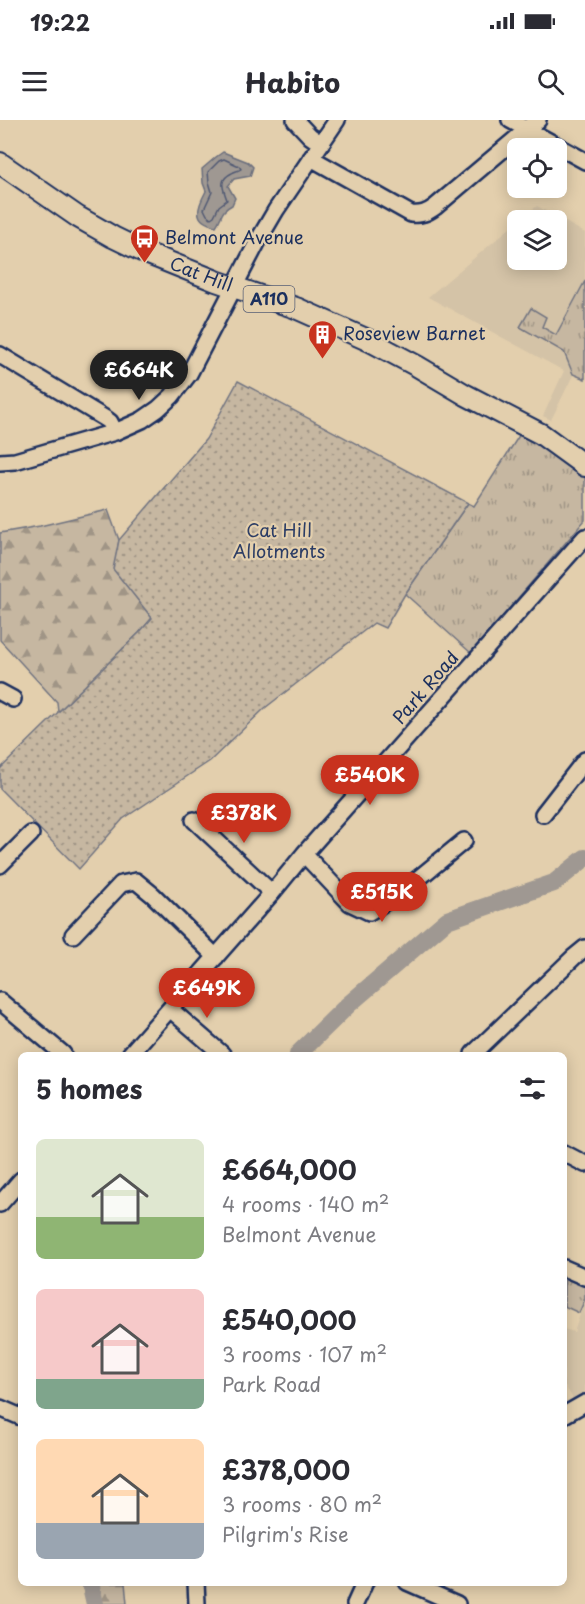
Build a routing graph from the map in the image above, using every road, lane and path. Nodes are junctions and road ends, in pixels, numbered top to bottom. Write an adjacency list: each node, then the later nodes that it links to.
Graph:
1 (295, 120): 5 (street)
2 (337, 120): 5 (street)
3 (510, 120): 4 (street)
4 (532, 125): 6 (street); 7 (street)
5 (320, 143): 6 (street)
6 (310, 158): 9 (street)
7 (585, 161)
8 (0, 163): 9 (main road, Cat Hill / A110)
9 (234, 288): 11 (street); 12 (main road, Cat Hill / A110)
10 (0, 355): 11 (street)
11 (115, 432): 14 (street)
12 (541, 434): 13 (main road, Cat Hill / A110); 15 (main road, Cat Hill / A110)
13 (585, 452)
14 (0, 462)
15 (585, 466)
16 (585, 537): 22 (street, Park Road)
17 (585, 760): 18 (street)
18 (543, 814)
19 (194, 820): 24 (street)
20 (31, 834): 23 (street)
21 (464, 841): 22 (street)
22 (304, 854): 24 (street, Park Road)
23 (0, 865)
24 (273, 893): 27 (street, Park Road)
25 (73, 935): 27 (street)
26 (585, 948): 33 (street)
27 (216, 957): 29 (street, Park Road)
28 (0, 1001): 30 (street)
29 (170, 1009): 31 (street, Park Road); 32 (street)
30 (61, 1052)
31 (132, 1052)
32 (220, 1052)
33 (475, 1052)
34 (567, 1155): 35 (street)
35 (585, 1164)
36 (18, 1183): 37 (street)
37 (0, 1204)
38 (567, 1269): 39 (street)
39 (585, 1277)
40 (585, 1403): 42 (street)
41 (0, 1408): 43 (street)
42 (567, 1413)
43 (18, 1416)
44 (196, 1586): 47 (street)
45 (363, 1586): 48 (street)
46 (417, 1586): 49 (street)
47 (197, 1604)
48 (355, 1604)
49 (457, 1604)

